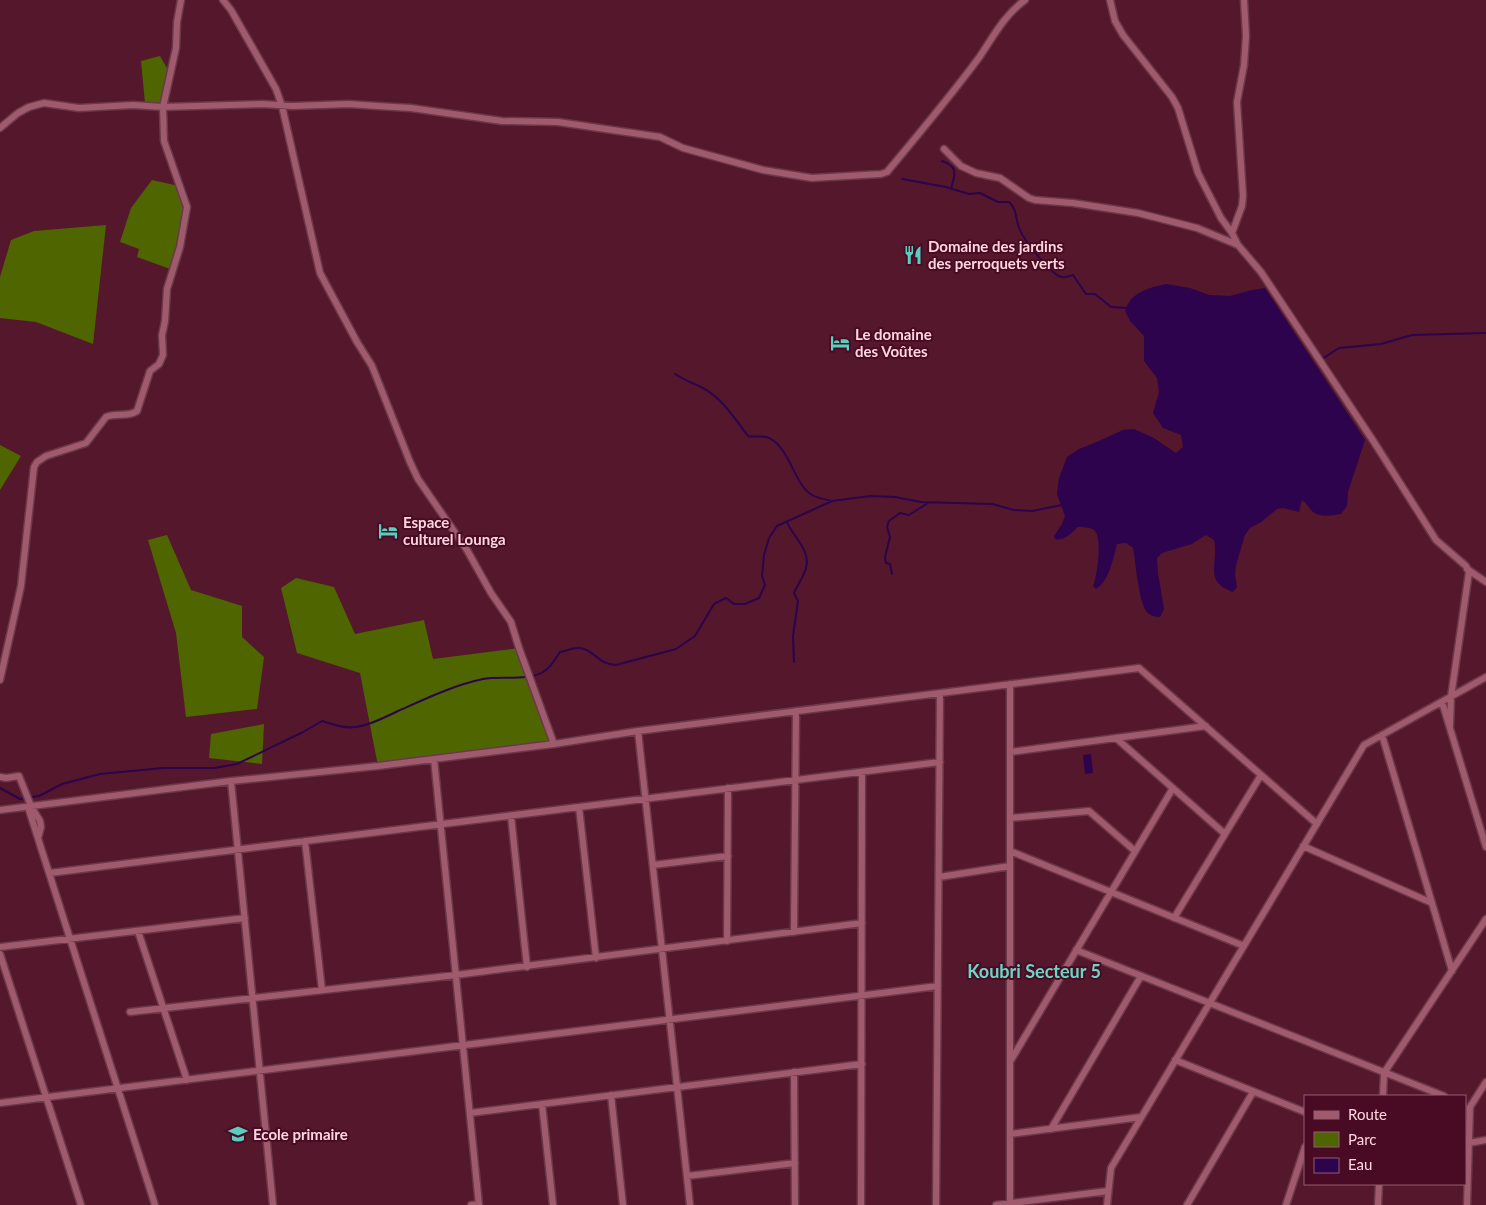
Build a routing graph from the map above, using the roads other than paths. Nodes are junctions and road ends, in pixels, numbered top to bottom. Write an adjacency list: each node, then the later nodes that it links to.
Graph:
1 (181, 0): 7 (street)
2 (223, 0): 6 (street)
3 (1025, 0): 6 (street)
4 (1110, 0): 10 (street)
5 (1244, 0): 10 (street)
6 (282, 106): 7 (street); 26 (street)
7 (164, 107): 8 (street); 15 (street)
8 (0, 128)
9 (944, 149): 11 (street)
10 (1232, 233): 11 (street)
11 (1238, 245): 12 (street)
12 (1467, 569): 13 (street); 18 (street)
13 (1486, 582)
14 (1486, 677): 18 (street)
15 (0, 680)
16 (1010, 684): 17 (street); 21 (street); 27 (street)
17 (940, 693): 20 (street); 29 (street)
18 (1452, 697): 19 (street); 22 (street)
19 (1442, 702): 22 (street); 24 (street)
20 (796, 711): 23 (street); 33 (street)
21 (1206, 726): 25 (street); 31 (street)
22 (1450, 726): 48 (street)
23 (638, 731): 26 (street); 37 (street)
24 (1382, 735): 44 (street); 58 (street)
25 (1116, 738): 27 (street); 36 (street)
26 (554, 744): 28 (street)
27 (1010, 752): 42 (street)
28 (434, 758): 34 (street); 43 (street)
29 (940, 762): 30 (street); 56 (street)
30 (862, 772): 33 (street); 62 (street)
31 (1261, 775): 44 (street); 45 (street)
32 (0, 777): 38 (street)
33 (795, 780): 35 (street); 64 (street)
34 (231, 781): 38 (street); 49 (street)
35 (728, 788): 37 (street); 52 (street)
36 (1172, 788): 45 (street); 51 (street)
37 (646, 799): 39 (street); 53 (street)
38 (29, 806): 40 (street); 55 (street)
39 (580, 807): 41 (street); 72 (street)
40 (0, 810)
41 (511, 816): 43 (street); 73 (street)
42 (1010, 818): 50 (street); 51 (street)
43 (441, 824): 46 (street); 75 (street)
44 (1317, 824): 47 (street)
45 (1225, 834): 60 (street)
46 (305, 841): 49 (street); 78 (street)
47 (1304, 846): 58 (street); 67 (street)
48 (1486, 847)
49 (238, 850): 55 (street); 59 (street)
50 (1010, 851): 54 (street); 57 (street)
51 (1135, 851): 57 (street)
52 (728, 856): 53 (street); 66 (street)
53 (653, 865): 69 (street)
54 (1010, 866): 56 (street); 87 (street)
55 (50, 873): 65 (street)
56 (939, 877): 77 (street)
57 (1111, 892): 60 (street); 70 (street)
58 (1432, 903): 74 (street)
59 (245, 918): 63 (street); 80 (street)
60 (1174, 918): 67 (street)
61 (1486, 919): 74 (street)
62 (862, 923): 64 (street); 79 (street)
63 (138, 931): 65 (street); 82 (street)
64 (794, 932): 66 (street)
65 (70, 939): 68 (street); 95 (street)
66 (727, 941): 69 (street)
67 (1244, 946): 81 (street)
68 (0, 947)
69 (662, 950): 72 (street); 84 (street)
70 (1076, 950): 76 (street); 87 (street)
71 (0, 954): 100 (street)
72 (596, 958): 73 (street)
73 (527, 966): 75 (street)
74 (1452, 971): 91 (street)
75 (456, 976): 78 (street); 85 (street)
76 (1141, 976): 81 (street); 107 (street)
77 (938, 986): 79 (street); 127 (street)
78 (322, 990): 80 (street)
79 (862, 995): 84 (street); 88 (street)
80 (253, 998): 82 (street); 89 (street)
81 (1209, 1004): 86 (street); 91 (street)
82 (163, 1008): 83 (street); 92 (street)
83 (130, 1012)
84 (670, 1019): 85 (street); 94 (street)
85 (463, 1045): 89 (street); 105 (street)
86 (1175, 1060): 96 (street); 106 (street)
87 (1010, 1061): 108 (street)
88 (862, 1064): 90 (street); 126 (street)
89 (261, 1071): 92 (street); 120 (street)
90 (794, 1072): 94 (street); 112 (street)
91 (1384, 1073): 97 (street); 98 (street)
92 (186, 1080): 95 (street)
93 (1486, 1082): 103 (street)
94 (677, 1087): 99 (street); 113 (street)
95 (118, 1089): 100 (street); 119 (street)
96 (1253, 1092): 104 (street); 130 (street)
97 (1383, 1095)
98 (1441, 1095)
99 (611, 1096): 102 (street); 123 (street)
100 (46, 1098): 101 (street); 118 (street)
101 (0, 1103)
102 (542, 1104): 105 (street); 122 (street)
103 (1468, 1106): 110 (street)
104 (1304, 1112)
105 (470, 1113): 116 (street)
106 (1141, 1116): 107 (street); 115 (street)
107 (1051, 1128): 108 (street)
108 (1010, 1134): 117 (street)
109 (1486, 1140): 110 (street)
110 (1469, 1142): 133 (street)
111 (1304, 1150): 131 (street)
112 (794, 1163): 113 (street); 125 (street)
113 (687, 1176): 124 (street)
114 (1379, 1185): 132 (street)
115 (1108, 1190): 117 (street); 129 (street)
116 (479, 1204): 121 (street)
117 (1010, 1204): 128 (street)
118 (81, 1205)
119 (155, 1205)
120 (273, 1205)
121 (471, 1205)
122 (553, 1205)
123 (623, 1205)
124 (690, 1205)
125 (795, 1205)
126 (861, 1205)
127 (936, 1205)
128 (996, 1205)
129 (1107, 1205)
130 (1187, 1205)
131 (1286, 1205)
132 (1378, 1205)
133 (1467, 1205)

